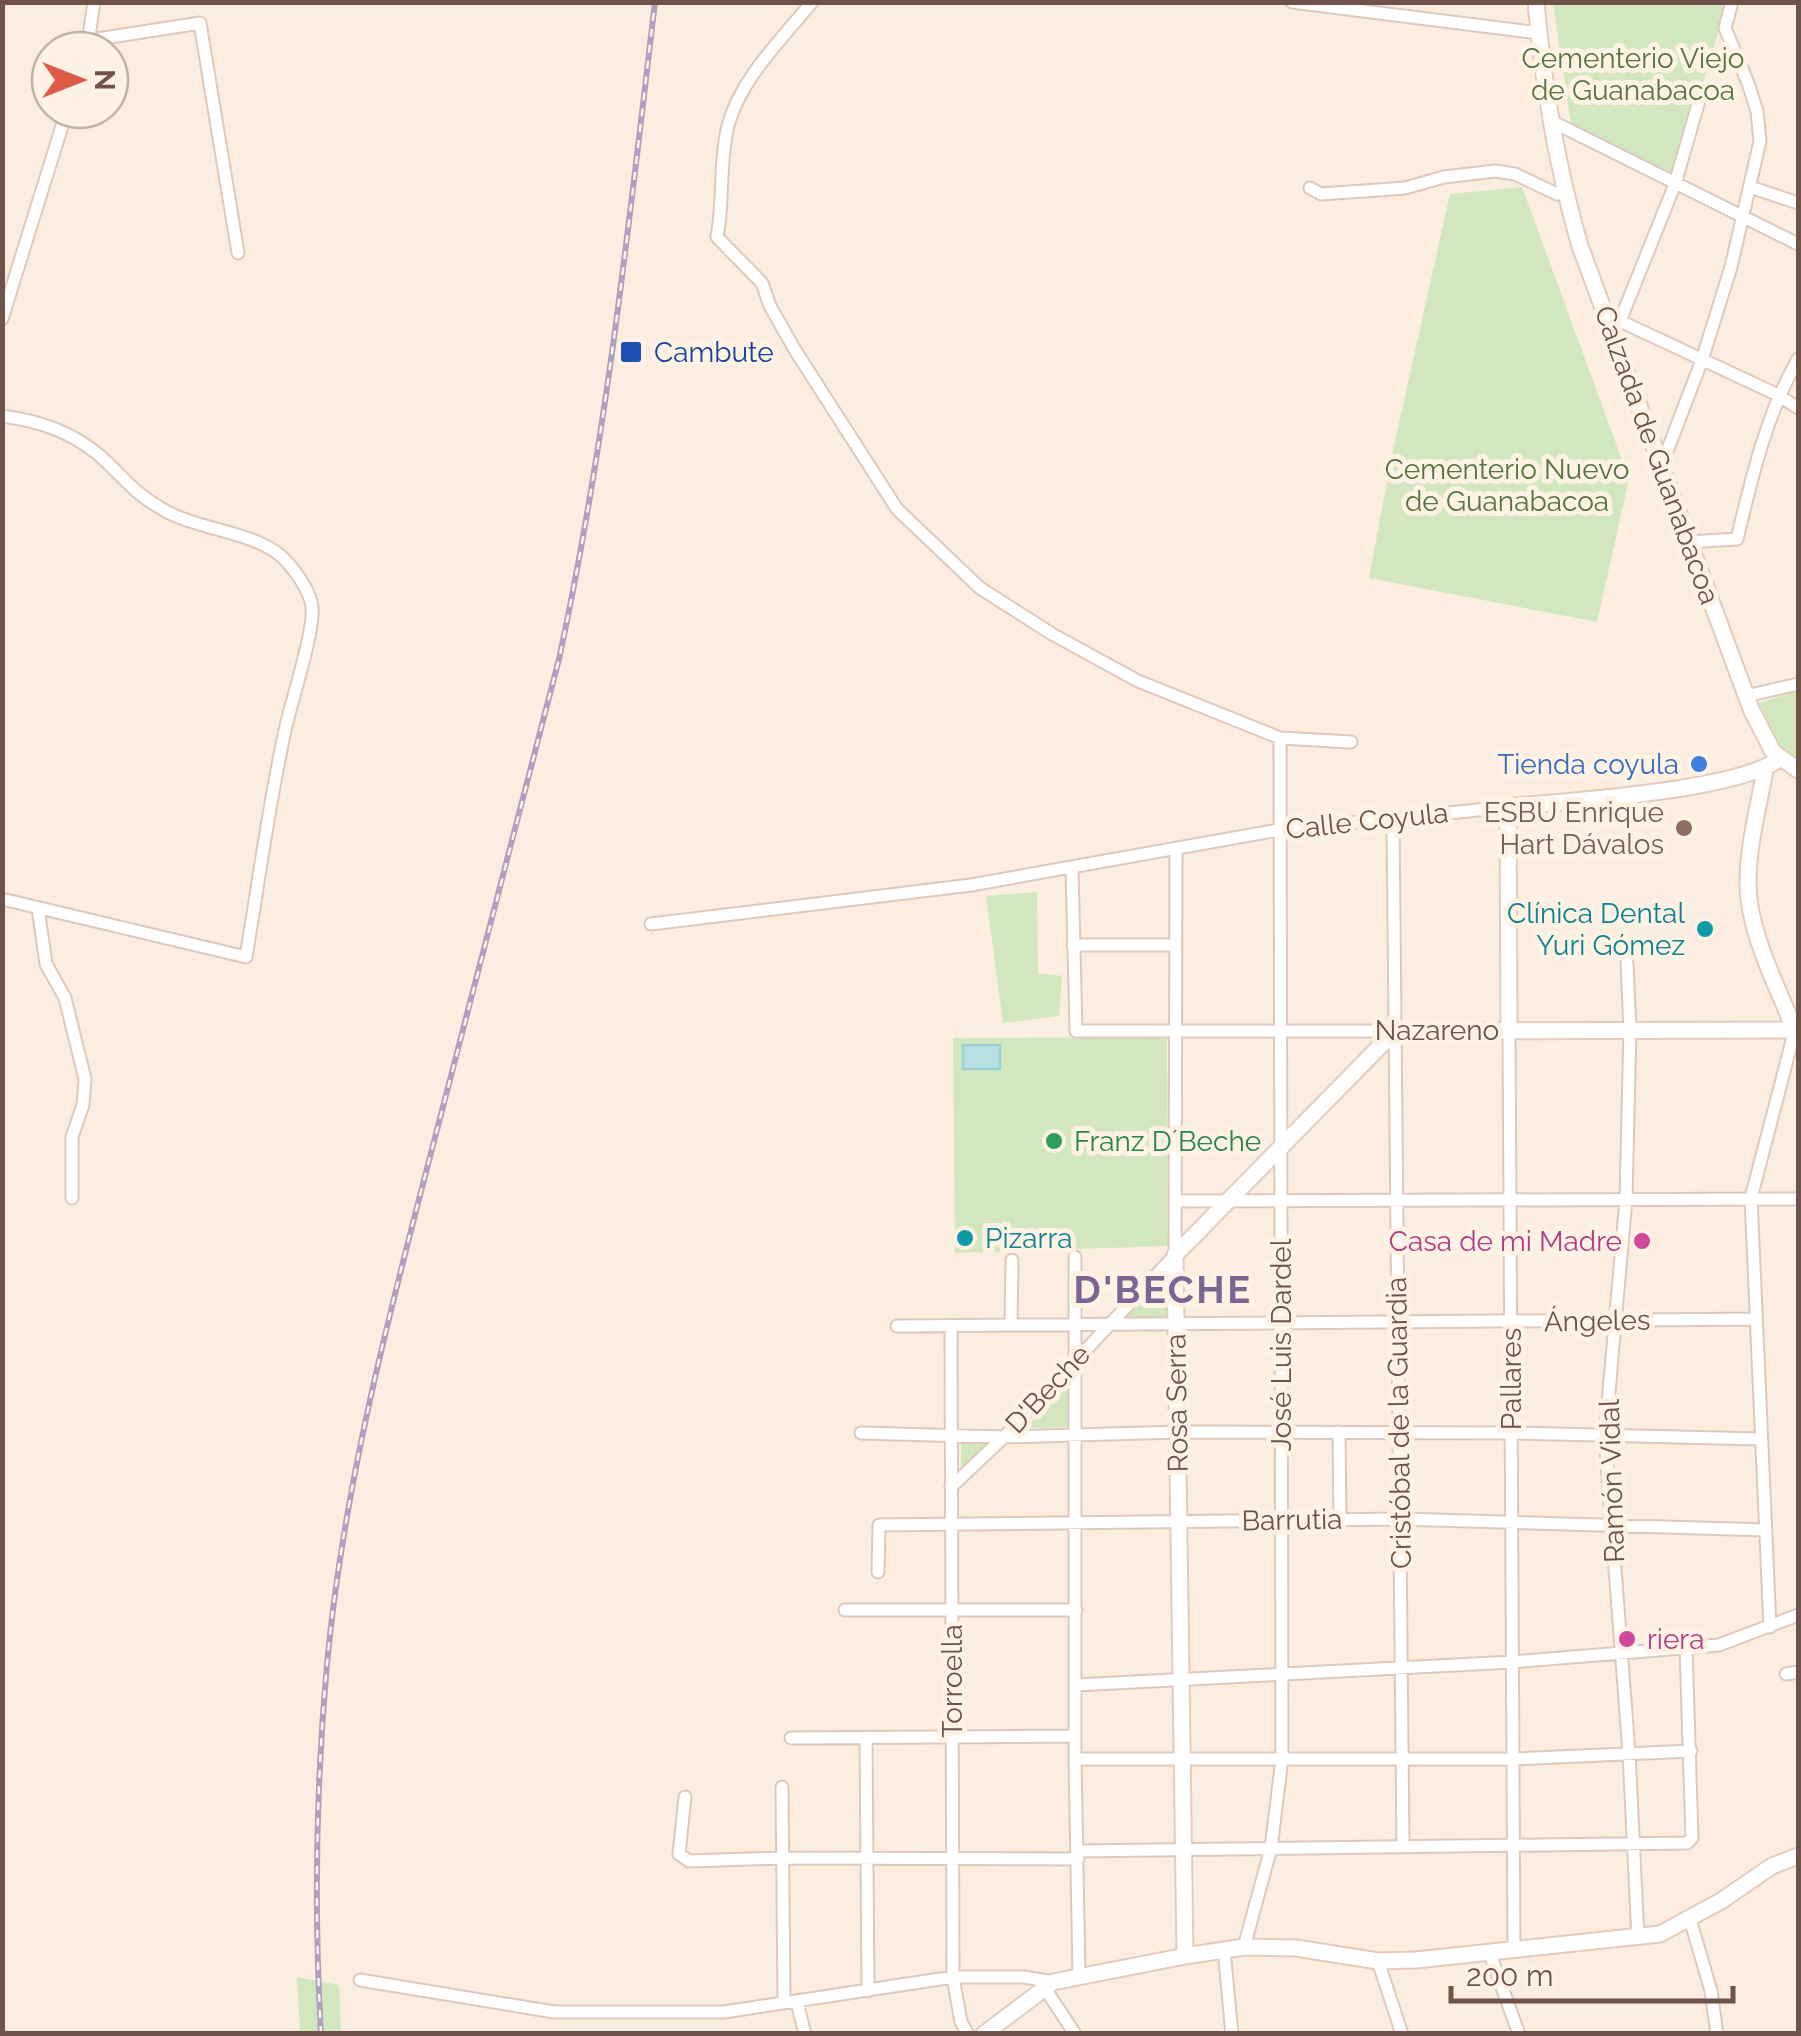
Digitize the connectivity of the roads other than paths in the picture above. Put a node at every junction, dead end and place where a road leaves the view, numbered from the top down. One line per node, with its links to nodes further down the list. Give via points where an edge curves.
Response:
1 (94, 2): 6 (street)
2 (812, 2): 31 (street, via 737,102 727,128 717,237 762,282 795,350 897,509 944,556 980,588 1121,672)
3 (1292, 2): 7 (street)
4 (1536, 2): 7 (street, Calzada de Guanabacoa)
5 (1732, 2): 13 (street, via 1725,28 1757,110 1760,141)
6 (91, 30)
7 (1538, 33): 10 (street, Calzada de Guanabacoa)
8 (130, 37): 19 (street, via 200,23)
9 (1700, 102): 12 (street)
10 (1551, 120): 12 (street); 15 (street, Calzada de Guanabacoa)
11 (61, 130): 20 (street)
12 (1675, 184): 17 (street); 21 (street)
13 (1750, 187): 16 (street); 17 (street)
14 (1310, 188): 15 (street, via 1321,194 1405,188 1495,170)
15 (1564, 193): 21 (street, Calzada de Guanabacoa)
16 (1798, 203)
17 (1743, 218): 18 (street); 23 (street)
18 (1798, 244)
19 (238, 254)
20 (2, 319)
21 (1615, 324): 23 (street); 27 (street, Calzada de Guanabacoa)
22 (1798, 359): 24 (street)
23 (1702, 360): 24 (street); 27 (street)
24 (1778, 395): 25 (street); 28 (street, via 1737,540)
25 (1798, 408)
26 (2, 416): 42 (street, via 39,421 73,437 133,492 166,512 256,541 302,582 312,608 246,957)
27 (1661, 468): 28 (street, Calzada de Guanabacoa)
28 (1689, 542): 30 (street, Calzada de Guanabacoa)
29 (1798, 684): 30 (street)
30 (1746, 696): 33 (street, Calzada de Guanabacoa)
31 (1280, 738): 32 (street); 38 (street, José Luis Dardel)
32 (1350, 742)
33 (1779, 758): 34 (street, Calle Coyula); 35 (street, Calzada de Guanabacoa)
34 (1765, 770): 36 (street, Calle Coyula); 47 (street, via 1748,896 1755,933)
35 (1798, 770)
36 (1508, 807): 37 (street, Calle Coyula); 50 (street, Pallares)
37 (1393, 819): 38 (street, Calle Coyula); 52 (street, Cristóbal de la Guardia)
38 (1278, 830): 39 (street, Calle Coyula); 49 (street, José Luis Dardel)
39 (1176, 850): 40 (street, Calle Coyula); 45 (street, Rosa Serra)
40 (1072, 869): 43 (street, Calle Coyula); 44 (street)
41 (2, 899): 42 (street)
42 (38, 908): 54 (street, via 46,964 65,998 85,1078 72,1137)
43 (651, 924)
44 (1073, 945): 45 (street); 51 (street, Nazareno, via 1076,1031)
45 (1176, 945): 51 (street, Rosa Serra)
46 (1627, 963): 48 (street, Ramón Vidal)
47 (1797, 1026): 48 (street, Nazareno); 55 (street)
48 (1630, 1029): 50 (street, Nazareno); 56 (street, Ramón Vidal)
49 (1280, 1030): 51 (street, Nazareno); 52 (street, Nazareno); 53 (street, José Luis Dardel)
50 (1509, 1030): 52 (street, Nazareno); 62 (street, Pallares)
51 (1176, 1031): 58 (street, Rosa Serra)
52 (1395, 1031): 53 (street, D'Beche); 61 (street, Cristóbal de la Guardia)
53 (1280, 1147): 59 (street, D'Beche); 60 (street, José Luis Dardel)
54 (72, 1198)
55 (1751, 1198): 56 (street); 57 (street); 66 (street)
56 (1626, 1199): 62 (street); 67 (street, Ramón Vidal)
57 (1798, 1199)
58 (1176, 1200): 59 (street); 63 (street, Rosa Serra)
59 (1229, 1200): 60 (street); 63 (street, D'Beche)
60 (1280, 1200): 61 (street); 71 (street, José Luis Dardel)
61 (1396, 1200): 62 (street); 68 (street, Cristóbal de la Guardia)
62 (1510, 1201): 69 (street, Pallares)
63 (1176, 1255): 70 (street, D'Beche); 74 (street, Rosa Serra)
64 (1075, 1258): 73 (street)
65 (1012, 1260): 72 (street)
66 (1756, 1320): 67 (street, Ángeles); 88 (street)
67 (1615, 1321): 69 (street, Ángeles); 87 (street, Ramón Vidal)
68 (1398, 1322): 69 (street, Ángeles); 71 (street, Ángeles); 81 (street, Cristóbal de la Guardia)
69 (1510, 1322): 82 (street, Pallares)
70 (1110, 1323): 73 (street, Ángeles); 74 (street, Ángeles); 77 (street, D'Beche)
71 (1282, 1323): 74 (street, Ángeles); 83 (street, José Luis Dardel)
72 (1011, 1324): 73 (street, Ángeles); 76 (street, Ángeles)
73 (1076, 1324): 77 (street)
74 (1176, 1324): 78 (street, Rosa Serra)
75 (897, 1326): 76 (street, Ángeles)
76 (951, 1326): 84 (street, Torroella)
77 (1076, 1361): 85 (street); 86 (street, D'Beche)
78 (1178, 1432): 83 (street); 85 (street); 93 (street, Rosa Serra)
79 (1339, 1432): 81 (street); 83 (street); 91 (street)
80 (862, 1433): 84 (street)
81 (1399, 1433): 82 (street); 90 (street, Cristóbal de la Guardia)
82 (1511, 1433): 87 (street); 92 (street, Pallares)
83 (1281, 1434): 94 (street, José Luis Dardel)
84 (951, 1435): 86 (street); 89 (street, Torroella)
85 (1076, 1435): 86 (street); 95 (street)
86 (1004, 1436): 89 (street, D'Beche)
87 (1605, 1437): 88 (street); 97 (street, Ramón Vidal)
88 (1761, 1439): 98 (street)
89 (950, 1487): 96 (street, Torroella)
90 (1400, 1518): 91 (street, Barrutia); 92 (street, Barrutia); 108 (street, Cristóbal de la Guardia)
91 (1340, 1520): 94 (street, Barrutia)
92 (1511, 1520): 97 (street, Barrutia); 107 (street, Pallares)
93 (1179, 1521): 94 (street, Barrutia); 95 (street, Barrutia); 110 (street, Rosa Serra)
94 (1282, 1521): 109 (street, José Luis Dardel)
95 (1076, 1522): 96 (street, Barrutia); 102 (street)
96 (950, 1524): 99 (street, Barrutia, via 878,1525); 101 (street, Torroella)
97 (1610, 1525): 98 (street, Barrutia); 106 (street, Ramón Vidal)
98 (1766, 1530): 104 (street)
99 (878, 1572)
100 (845, 1610): 101 (street)
101 (952, 1610): 102 (street); 115 (street, Torroella)
102 (1076, 1610): 111 (street)
103 (1798, 1615): 104 (street)
104 (1770, 1626): 105 (street, via 1719,1645)
105 (1686, 1647): 106 (street); 116 (street)
106 (1622, 1652): 107 (street); 117 (street, Ramón Vidal)
107 (1512, 1662): 108 (street); 121 (street, Pallares)
108 (1402, 1666): 109 (street); 118 (street, Cristóbal de la Guardia)
109 (1281, 1673): 110 (street); 120 (street, José Luis Dardel)
110 (1181, 1678): 111 (street); 122 (street, Rosa Serra)
111 (1076, 1685): 112 (street)
112 (1076, 1736): 115 (street); 119 (street)
113 (791, 1738): 114 (street)
114 (866, 1738): 115 (street); 133 (street)
115 (952, 1739): 134 (street, Torroella)
116 (1692, 1751): 117 (street); 125 (street, via 1690,1842)
117 (1629, 1753): 121 (street); 125 (street, Ramón Vidal)
118 (1402, 1758): 120 (street); 121 (street); 127 (street, Cristóbal de la Guardia)
119 (1076, 1759): 122 (street); 130 (street)
120 (1282, 1759): 122 (street); 128 (street, José Luis Dardel)
121 (1512, 1759): 126 (street, Pallares)
122 (1182, 1760): 129 (street, Rosa Serra)
123 (782, 1787): 132 (street)
124 (686, 1797): 132 (street, via 679,1854 689,1860)
125 (1634, 1845): 126 (street); 136 (street, Ramón Vidal)
126 (1513, 1846): 127 (street); 139 (street, Pallares)
127 (1403, 1847): 128 (street)
128 (1271, 1848): 129 (street); 137 (street, José Luis Dardel)
129 (1183, 1849): 130 (street); 141 (street, Rosa Serra)
130 (1078, 1855): 134 (street); 143 (street)
131 (1798, 1856): 135 (street)
132 (783, 1858): 133 (street); 148 (street)
133 (868, 1858): 134 (street); 147 (street)
134 (952, 1858): 144 (street, Torroella)
135 (1690, 1918): 136 (street); 156 (street)
136 (1638, 1938): 139 (street)
137 (1244, 1948): 138 (street); 142 (street, via 1296,1948)
138 (1224, 1950): 141 (street); 153 (street)
139 (1514, 1951): 140 (street)
140 (1490, 1954): 142 (street); 155 (street)
141 (1185, 1956): 143 (street)
142 (1378, 1961): 154 (street)
143 (1079, 1976): 146 (street)
144 (953, 1977): 146 (street); 147 (street); 150 (street, Torroella)
145 (360, 1980): 148 (street, via 554,2012 724,2012)
146 (1049, 1984): 151 (street); 152 (street)
147 (868, 1991): 148 (street)
148 (791, 2002): 149 (street)
149 (805, 2034)
150 (968, 2034)
151 (984, 2034)
152 (1075, 2034)
153 (1232, 2034)
154 (1402, 2034)
155 (1519, 2034)
156 (1717, 2034)

